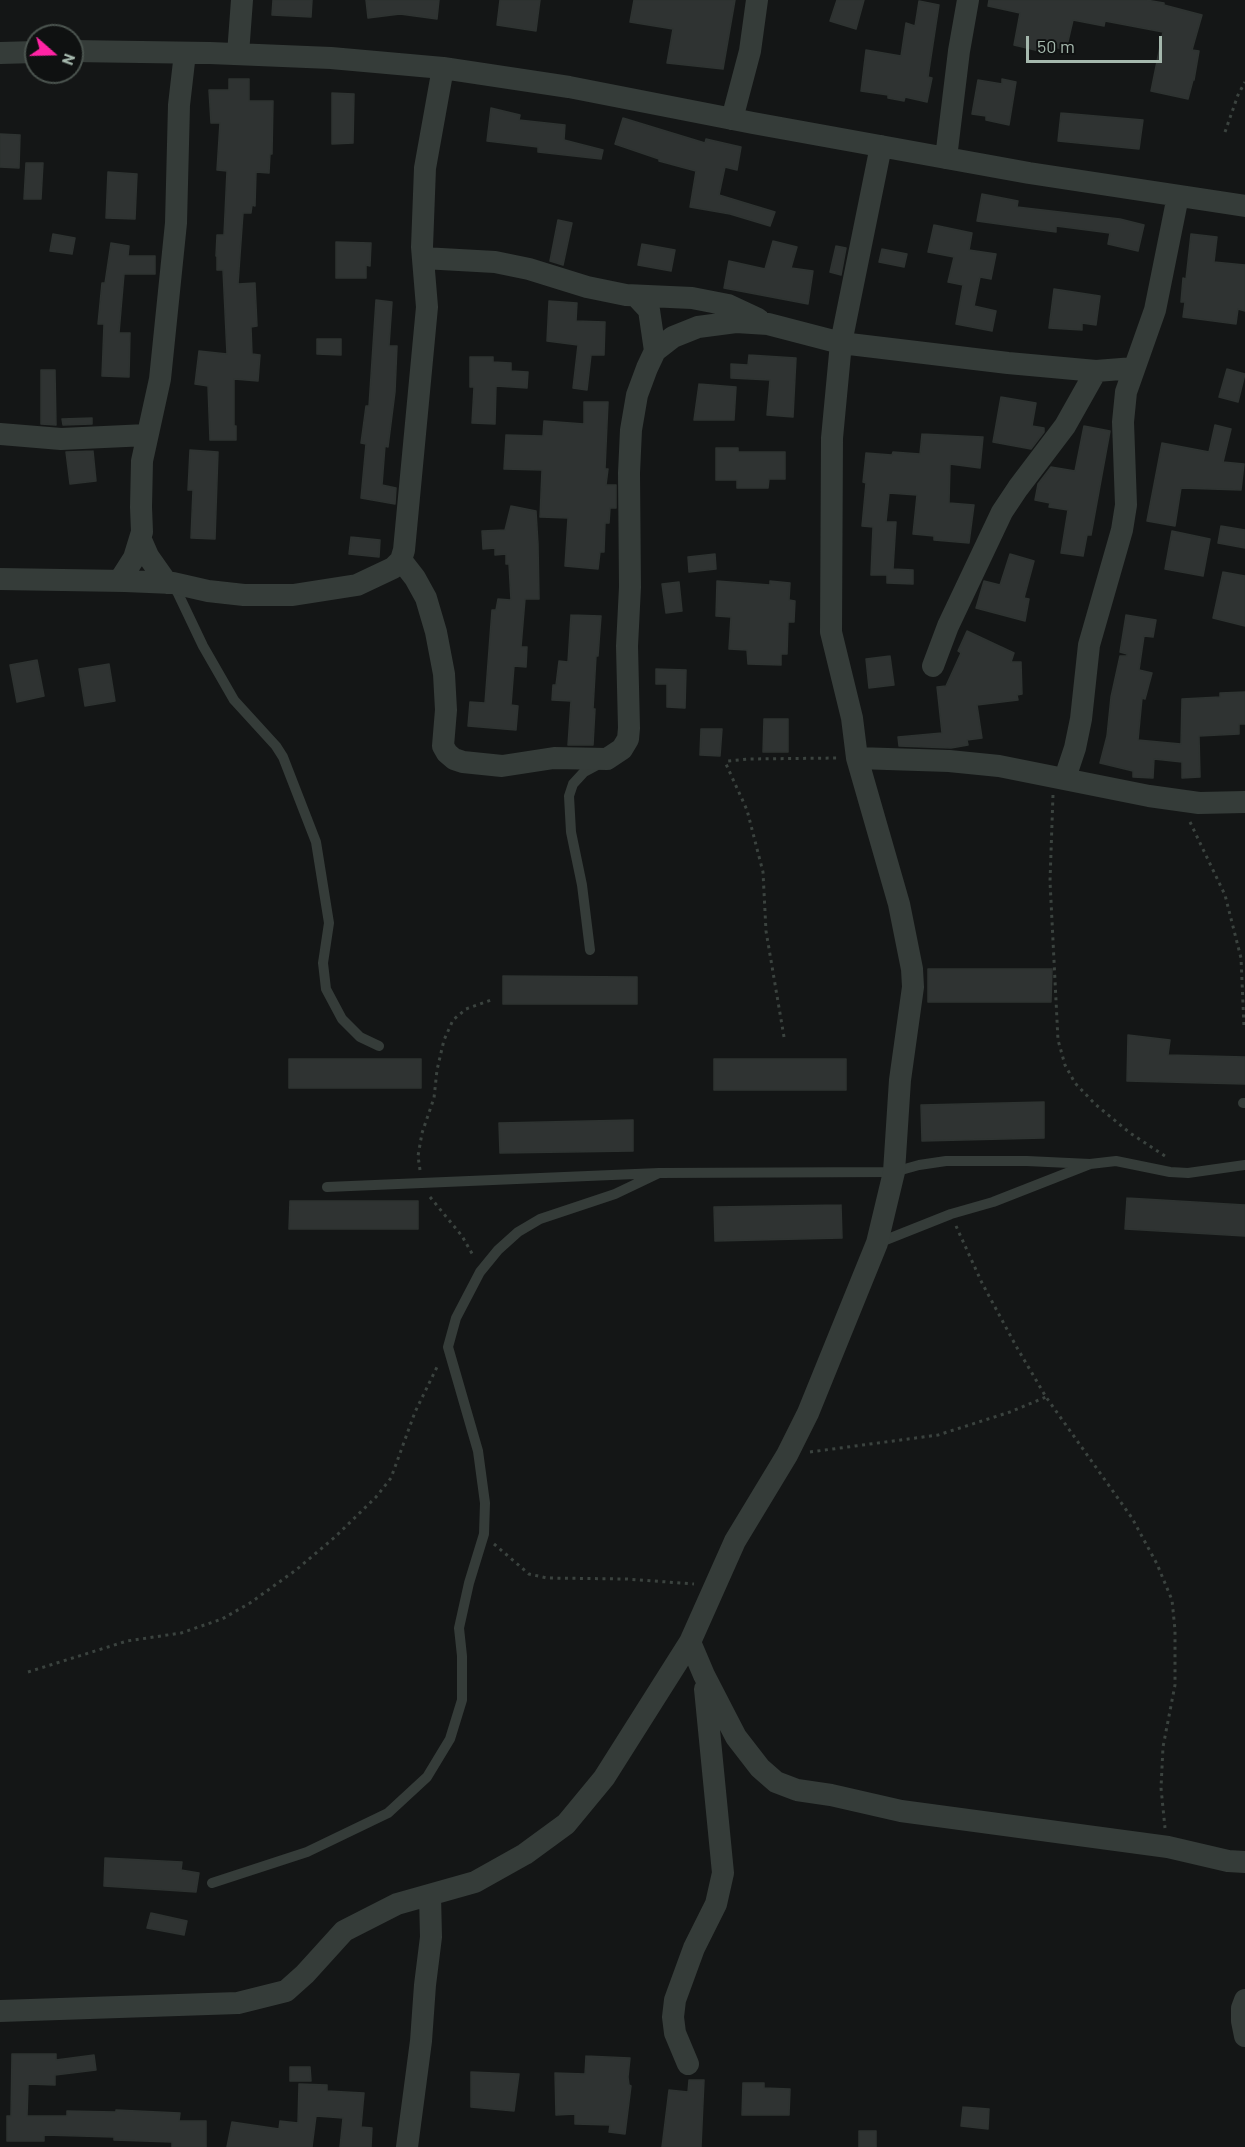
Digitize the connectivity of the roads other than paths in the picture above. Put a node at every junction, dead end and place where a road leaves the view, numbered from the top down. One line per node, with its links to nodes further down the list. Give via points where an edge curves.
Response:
1 (242, 0): 8 (street)
2 (757, 0): 10 (street, via 750,51)
3 (968, 0): 12 (street)
4 (84, 51): 6 (street)
5 (24, 52): 7 (street)
6 (185, 52): 8 (street); 23 (street, via 179,105 176,223 157,399)
7 (0, 53)
8 (238, 54): 9 (street)
9 (443, 68): 10 (street); 15 (street, via 425,168)
10 (732, 118): 11 (street)
11 (881, 146): 12 (street); 18 (street)
12 (946, 158): 13 (street)
13 (1178, 196): 14 (street); 20 (street, via 1155,310)
14 (1245, 206)
15 (423, 258): 16 (street, via 529,268 587,287); 25 (street, via 427,307)
16 (636, 296): 17 (street, via 692,298 728,305); 19 (street, via 649,310)
17 (768, 324): 18 (street); 19 (street, via 736,322 698,327 673,337)
18 (841, 343): 21 (street); 30 (street, via 832,438 831,632 848,698)
19 (655, 351): 31 (street, via 637,395 631,430 628,739 622,749)
20 (1134, 368): 21 (street); 32 (street, via 1126,392 1123,422 1126,505 1122,530 1089,645 1075,748)
21 (1096, 371): 29 (street, via 1065,426 1002,512)
22 (0, 434): 23 (street, via 61,439)
23 (147, 435): 24 (street, via 142,461)
24 (141, 540): 27 (street); 28 (street, via 148,556)
25 (401, 560): 28 (street, via 393,568 357,585 293,595 243,595); 31 (street, via 426,598 436,632 444,674 443,746 447,753 463,762 502,766 554,758)
26 (0, 579): 27 (street)
27 (120, 580): 28 (street)
28 (170, 583): 35 (lane, via 234,700 283,758 316,842 329,923 323,963 326,989 342,1019 360,1037)
29 (933, 666)
30 (857, 758): 32 (street, via 949,761); 38 (street, via 899,904 912,969)
31 (607, 759): 34 (lane, via 584,772 568,796)
32 (1059, 777): 33 (street, via 1198,803)
33 (1245, 802)
34 (590, 950)
35 (379, 1046)
36 (1090, 1164): 37 (lane, via 1116,1161 1188,1173); 38 (lane, via 946,1161); 41 (lane)
37 (1245, 1165)
38 (894, 1172): 39 (lane); 41 (street)
39 (659, 1173): 40 (lane); 45 (lane, via 518,1232 480,1272 456,1318 448,1347 478,1451 485,1503 484,1534 459,1628 462,1700 450,1739 428,1777 388,1813 307,1852)
40 (327, 1187)
41 (878, 1244): 42 (street, via 808,1413 735,1541)
42 (690, 1642): 43 (street); 46 (street, via 604,1778 566,1824 525,1854 475,1882)
43 (704, 1676): 44 (street, via 736,1737 760,1768 776,1782 797,1790 901,1811 1168,1847); 50 (street, via 723,1873 716,1904 675,2000 675,2033)
44 (1240, 1865)
45 (212, 1883)
46 (430, 1895): 48 (street, via 397,1904 345,1931 286,1991 261,1998 238,2003); 51 (street, via 431,1936)
47 (1245, 2000): 49 (street)
48 (0, 2011)
49 (1245, 2036)
50 (688, 2064)
51 (407, 2147)

